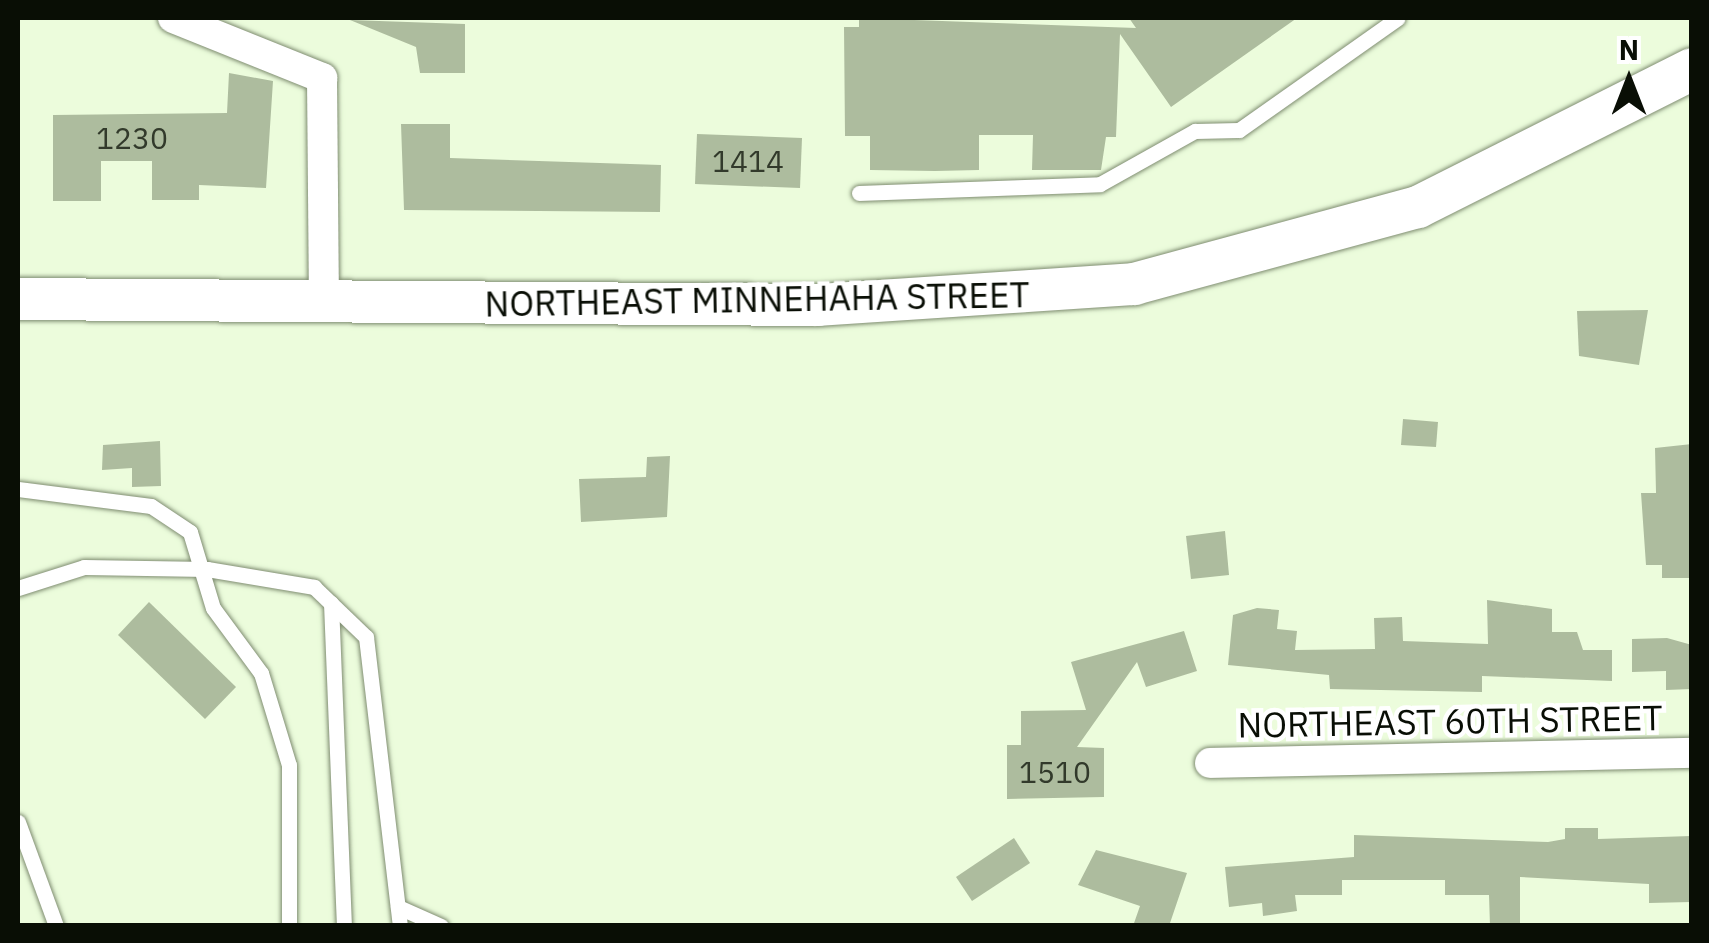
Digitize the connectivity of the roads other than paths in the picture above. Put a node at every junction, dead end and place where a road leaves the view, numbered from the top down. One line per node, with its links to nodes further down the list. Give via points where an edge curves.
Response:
1 (172, 18): 7 (street, via 322,78)
2 (1398, 18): 3 (lane)
3 (1378, 24): 5 (lane, via 1239,130 1195,132 1100,184)
4 (1692, 69): 7 (main road, NORTHEAST MINNEHAHA STREET, via 1418,207 1134,284 818,305)
5 (860, 193)
6 (18, 299): 7 (main road, NORTHEAST MINNEHAHA STREET)
7 (324, 304)
8 (18, 489): 9 (lane, via 151,506 190,532)
9 (207, 569): 10 (lane, via 84,567); 11 (lane, via 314,587); 17 (lane, via 213,608 262,674 289,765)
10 (18, 588)
11 (331, 604): 15 (lane, via 366,637); 18 (lane)
12 (1692, 754): 13 (street, NORTHEAST 60TH STREET)
13 (1210, 764)
14 (18, 822): 16 (lane)
15 (398, 906): 19 (lane); 20 (lane)
16 (56, 926)
17 (289, 926)
18 (344, 926)
19 (400, 926)
20 (440, 926)

